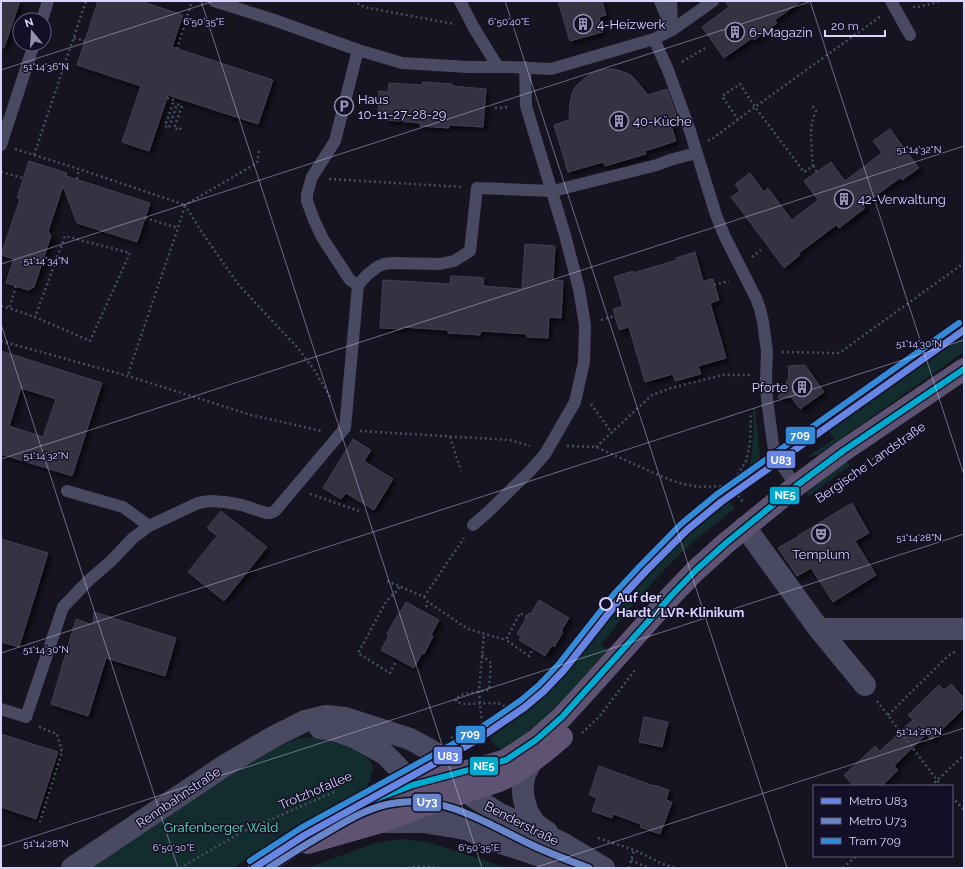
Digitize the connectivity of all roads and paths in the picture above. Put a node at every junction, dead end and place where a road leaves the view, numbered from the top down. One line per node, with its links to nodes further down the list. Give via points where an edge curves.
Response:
1 (48, 1): 12 (lane)
2 (86, 1): 16 (path)
3 (192, 1): 20 (path)
4 (214, 1): 21 (lane)
5 (353, 1): 13 (path, via 364,7)
6 (460, 1): 13 (lane)
7 (660, 1): 14 (lane)
8 (671, 1): 14 (lane)
9 (713, 1): 14 (lane)
10 (942, 1): 11 (path, via 918,7)
11 (893, 4): 15 (lane); 28 (path, via 887,11)
12 (45, 12)
13 (474, 28): 24 (lane)
14 (672, 30): 17 (lane)
15 (910, 35)
16 (74, 38): 18 (path); 35 (path)
17 (654, 39): 23 (lane, via 551,68); 25 (lane, Bergische Landstraße)
18 (85, 41)
19 (705, 48): 25 (path)
20 (177, 49)
21 (358, 50): 24 (lane, via 402,63); 40 (lane, via 335,141)
22 (31, 52): 31 (lane)
23 (525, 67): 24 (lane); 44 (lane, via 526,106)
24 (498, 68)
25 (668, 70): 33 (lane, Bergische Landstraße)
26 (167, 98): 30 (path, via 174,100 165,126 169,128 177,104 182,106 174,128 180,130)
27 (812, 105): 36 (path, via 816,111 813,118)
28 (755, 107): 29 (path); 29 (path, via 740,84 722,96); 36 (path, via 804,172)
29 (738, 120): 33 (path)
30 (181, 126)
31 (1, 145)
32 (14, 149): 35 (path)
33 (696, 150): 44 (lane, via 657,165); 55 (lane, Bergische Landstraße, via 716,215 760,309)
34 (259, 151): 45 (path, via 257,163)
35 (34, 155): 37 (path)
36 (813, 166): 39 (path)
37 (79, 169): 42 (path); 45 (path)
38 (1, 172): 41 (path)
39 (817, 172)
40 (312, 177): 43 (path); 49 (lane, via 307,202 314,220 323,239 350,280)
41 (23, 178)
42 (76, 179)
43 (477, 188): 44 (lane); 49 (lane, via 470,251 454,261 440,264 384,264 367,275)
44 (553, 191): 59 (lane, via 579,289 585,325 584,362)
45 (185, 205): 47 (path); 61 (path, via 238,284 314,368 334,403)
46 (145, 218): 47 (path)
47 (178, 228): 57 (path)
48 (964, 263): 55 (path, via 838,353)
49 (358, 285): 61 (lane)
50 (16, 286): 52 (path)
51 (1, 306): 52 (path)
52 (9, 308): 53 (path)
53 (35, 317): 53 (path, via 90,341 130,254 65,236)
54 (1, 341): 57 (path)
55 (767, 352): 70 (lane, Bergische Landstraße, via 767,399 773,444)
56 (964, 369): 70 (main road, Bergische Landstraße)
57 (128, 376): 61 (path, via 251,415)
58 (751, 381): 62 (path, via 751,375 723,375 652,395)
59 (578, 387): 62 (path); 64 (lane, via 575,402)
60 (752, 408): 69 (path, via 746,461)
61 (342, 431): 63 (path); 71 (lane)
62 (612, 433): 65 (path)
63 (450, 437): 67 (path, via 510,440 521,442); 68 (path)
64 (554, 438): 65 (path, via 568,446); 67 (lane)
65 (596, 447): 69 (path, via 679,483 699,487)
66 (885, 450): 73 (path, Bergische Landstraße)
67 (545, 454): 76 (lane)
68 (461, 471)
69 (731, 486): 74 (path)
70 (796, 486): 78 (main road, Bergische Landstraße)
71 (294, 488): 75 (path); 77 (lane, via 275,511 270,513 236,504 210,501 198,503)
72 (67, 491): 77 (lane, via 123,507)
73 (820, 497)
74 (712, 500)
75 (359, 512)
76 (473, 525): 81 (path)
77 (149, 526): 101 (lane, via 133,538 63,607)
78 (745, 527): 85 (street); 87 (main road, Bergische Landstraße, via 672,594)
79 (387, 581): 80 (path)
80 (400, 587): 81 (path); 93 (path, via 386,602 358,653 390,673)
81 (424, 597): 82 (path)
82 (428, 602): 83 (path); 88 (path, via 468,629)
83 (426, 607)
84 (527, 617): 90 (path, via 520,613)
85 (819, 629): 89 (street); 95 (street)
86 (587, 630): 98 (path, via 546,678)
87 (639, 633): 109 (main road, Bergische Landstraße, via 610,685 594,706 565,735); 114 (main road, Bergische Landstraße, via 562,717 536,740 506,760 490,765)
88 (484, 634): 90 (path); 92 (path)
89 (961, 638): 100 (path, via 948,656)
90 (506, 640): 91 (path, via 529,656)
91 (533, 649)
92 (482, 655): 96 (path); 96 (path, via 491,663 489,690)
93 (395, 663)
94 (637, 667): 105 (path, via 599,717)
95 (865, 685): 100 (path)
96 (479, 691): 97 (path); 97 (path, via 464,694 456,698 456,702)
97 (480, 704): 98 (path, via 496,703); 102 (path)
98 (507, 708): 102 (path)
99 (1, 709): 101 (lane)
100 (888, 715): 110 (path)
101 (26, 717): 119 (path, via 29,724 57,734 62,752)
102 (482, 724): 103 (path)
103 (472, 729): 106 (path); 107 (path)
104 (287, 731): 111 (street, Rennbahnstraße, via 310,727 334,730 356,738 385,754); 114 (street, Rennbahnstraße, via 305,721 326,716 345,718 410,739 440,756); 126 (street, Rennbahnstraße, via 224,766)
105 (582, 733)
106 (448, 740)
107 (481, 748)
108 (964, 755): 110 (path)
109 (531, 762): 114 (main road, Bergische Landstraße, via 499,781); 122 (street, via 525,773 523,787 526,808 535,823)
110 (937, 780): 112 (path); 113 (path)
111 (413, 785): 114 (main road); 117 (street, Rennbahnstraße); 123 (main road, via 352,808)
112 (932, 785)
113 (941, 785)
114 (459, 787): 117 (main road, Bergische Landstraße); 121 (street, via 454,803); 122 (street, Benderstraße, via 498,813)
115 (340, 790): 127 (path, Trotzhofallee, via 242,832)
116 (953, 798): 118 (path)
117 (432, 803): 120 (main road, Bergische Landstraße); 121 (street, Benderstraße)
118 (964, 810)
119 (40, 822)
120 (380, 822): 121 (street, Benderstraße, via 423,822); 123 (main road, Bergische Landstraße)
121 (466, 829): 131 (street, Benderstraße, via 556,861)
122 (562, 843): 132 (street, Benderstraße)
123 (288, 849): 128 (main road)
124 (855, 857): 136 (path)
125 (631, 860): 133 (path); 134 (path); 135 (path, via 634,850)
126 (72, 868)
127 (180, 868)
128 (259, 868)
129 (408, 868): 130 (path)
130 (443, 868)
131 (587, 868)
132 (604, 868)
133 (629, 868)
134 (648, 868)
135 (676, 868)
136 (843, 868)

